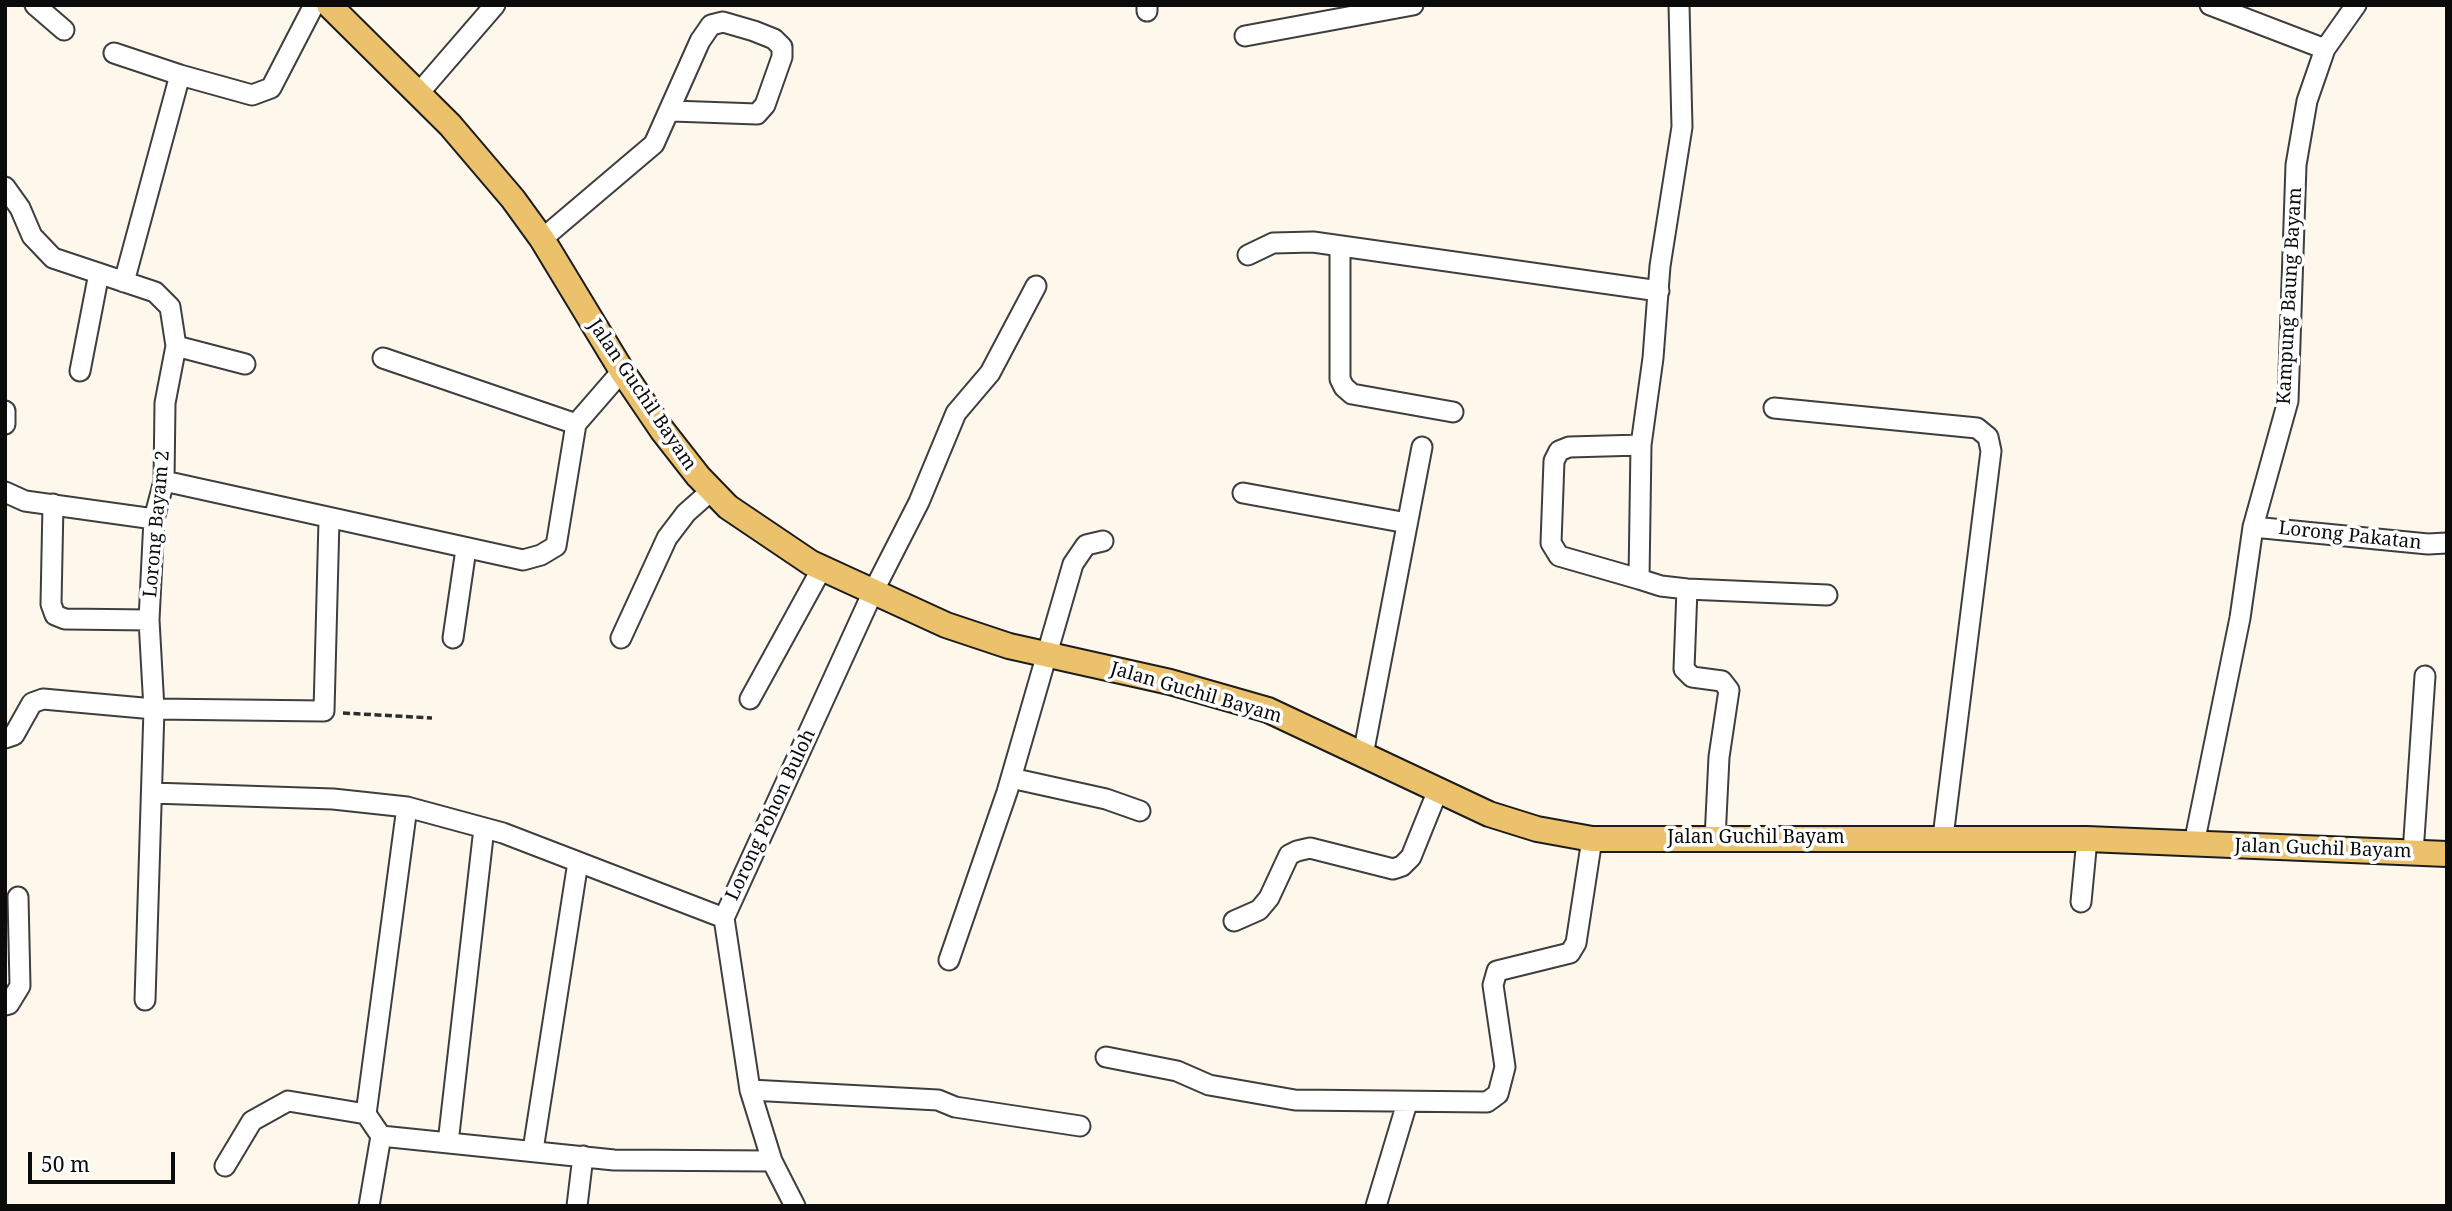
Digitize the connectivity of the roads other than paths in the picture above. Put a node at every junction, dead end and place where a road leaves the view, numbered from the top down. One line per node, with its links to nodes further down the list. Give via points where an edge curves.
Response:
1 (35, 5): 9 (street)
2 (314, 5): 13 (street, via 271,88 252,95)
3 (329, 5): 14 (main road, Jalan Guchil Bayam)
4 (495, 5): 14 (street)
5 (1413, 5): 10 (street)
6 (1679, 5): 23 (street, via 1682,127)
7 (2210, 5): 11 (street)
8 (2356, 5): 11 (street, Kampung Baung Bayam)
9 (64, 30)
10 (1245, 36)
11 (2325, 49): 44 (street, Kampung Baung Bayam, via 2307,100 2296,165 2288,401)
12 (114, 53): 13 (street)
13 (180, 75): 21 (street)
14 (418, 94): 17 (main road, Jalan Guchil Bayam, via 513,199)
15 (672, 111): 15 (street, via 711,25 723,22 754,31 782,47 765,105 757,114); 17 (street, via 654,144)
16 (5, 187): 20 (street, Lorong Bayam 2, via 32,236 53,258)
17 (542, 240): 28 (main road, Jalan Guchil Bayam)
18 (1340, 248): 19 (street, via 1313,242 1273,243); 23 (street); 31 (street, via 1340,379 1344,387 1352,394)
19 (1248, 255)
20 (99, 273): 21 (street, Lorong Bayam 2); 27 (street)
21 (124, 282): 24 (street, Lorong Bayam 2, via 155,292 170,307)
22 (1035, 286): 51 (street, Lorong Pohon Buloh, via 990,373 956,413 919,502)
23 (1659, 291): 34 (street)
24 (176, 346): 26 (street); 36 (street, Lorong Bayam 2, via 165,403)
25 (383, 358): 33 (street)
26 (245, 364)
27 (80, 371)
28 (622, 371): 33 (street); 37 (main road, Jalan Guchil Bayam)
29 (1774, 408): 68 (street, via 1977,428 1988,437 1991,451)
30 (5, 411): 32 (street)
31 (1453, 412)
32 (5, 424)
33 (576, 424): 47 (street, via 556,546 523,560)
34 (1641, 445): 49 (street); 49 (street, via 1559,451 1554,460 1551,543 1559,556)
35 (1422, 447): 43 (street)
36 (164, 481): 41 (street, Lorong Bayam 2); 42 (street)
37 (712, 491): 48 (main road, Jalan Guchil Bayam, via 767,536); 55 (street, via 686,513 667,538)
38 (5, 492): 40 (street, via 25,501)
39 (1243, 493): 43 (street)
40 (53, 504): 41 (street); 53 (street, via 51,604 55,615)
41 (154, 519): 53 (street, Lorong Bayam 2)
42 (330, 520): 47 (street); 59 (street, via 324,712)
43 (1407, 523): 61 (street)
44 (2253, 527): 46 (street, Lorong Pakatan); 72 (street, Kampung Baung Bayam, via 2240,618)
45 (1102, 541): 56 (street, via 1086,545 1073,564)
46 (2447, 543)
47 (466, 549): 54 (street)
48 (822, 568): 51 (main road, Jalan Guchil Bayam); 58 (street)
49 (1639, 579): 50 (street)
50 (1687, 589): 52 (street); 70 (street, via 1685,669 1692,677 1722,681 1730,690 1719,757)
51 (872, 594): 56 (main road, Jalan Guchil Bayam, via 946,625); 78 (street, Lorong Pohon Buloh)
52 (1827, 595)
53 (149, 620): 59 (street, Lorong Bayam 2)
54 (453, 638)
55 (621, 638)
56 (1045, 654): 61 (main road, Jalan Guchil Bayam, via 1268,710); 62 (street)
57 (2426, 676): 73 (street)
58 (750, 699)
59 (154, 709): 60 (street, via 38,700 14,735); 64 (street, Lorong Bayam 2)
60 (5, 738)
61 (1363, 755): 63 (main road, Jalan Guchil Bayam)
62 (1011, 778): 66 (street); 80 (street)
63 (1438, 790): 69 (main road, Jalan Guchil Bayam, via 1536,829); 79 (street, via 1411,857 1402,866 1393,869 1310,848 1297,851 1289,855 1269,898 1258,910)
64 (152, 793): 65 (street, via 333,799); 81 (street, Lorong Bayam 2)
65 (407, 807): 67 (street); 86 (street)
66 (1140, 811)
67 (484, 828): 75 (street); 89 (street)
68 (1944, 836): 70 (main road, Jalan Guchil Bayam); 71 (main road, Jalan Guchil Bayam)
69 (1592, 839): 70 (main road, Jalan Guchil Bayam); 85 (street, via 1576,943 1570,953 1497,971 1493,985 1505,1068 1498,1094 1487,1102)
70 (1715, 839)
71 (2087, 839): 72 (main road, Jalan Guchil Bayam); 77 (street)
72 (2194, 844): 73 (main road, Jalan Guchil Bayam)
73 (2413, 853): 74 (main road, Jalan Guchil Bayam)
74 (2447, 854)
75 (578, 862): 78 (street); 90 (street)
76 (18, 897): 82 (street, via 20,986)
77 (2081, 901)
78 (724, 918): 84 (street, Lorong Pohon Buloh)
79 (1234, 921)
80 (949, 960)
81 (145, 1000)
82 (5, 1005)
83 (1106, 1057): 85 (street, via 1177,1071 1209,1085 1295,1100)
84 (750, 1090): 87 (street, via 939,1100 955,1107); 92 (street, Lorong Pohon Buloh)
85 (1407, 1103): 97 (street)
86 (366, 1114): 88 (street); 93 (street, via 288,1101 252,1121)
87 (1080, 1126)
88 (381, 1136): 89 (street); 94 (street)
89 (448, 1143): 90 (street)
90 (533, 1150): 91 (street)
91 (583, 1156): 92 (street); 95 (street)
92 (772, 1161): 96 (street, Lorong Pohon Buloh)
93 (225, 1166)
94 (369, 1206)
95 (578, 1206)
96 (794, 1206)
97 (1376, 1206)

